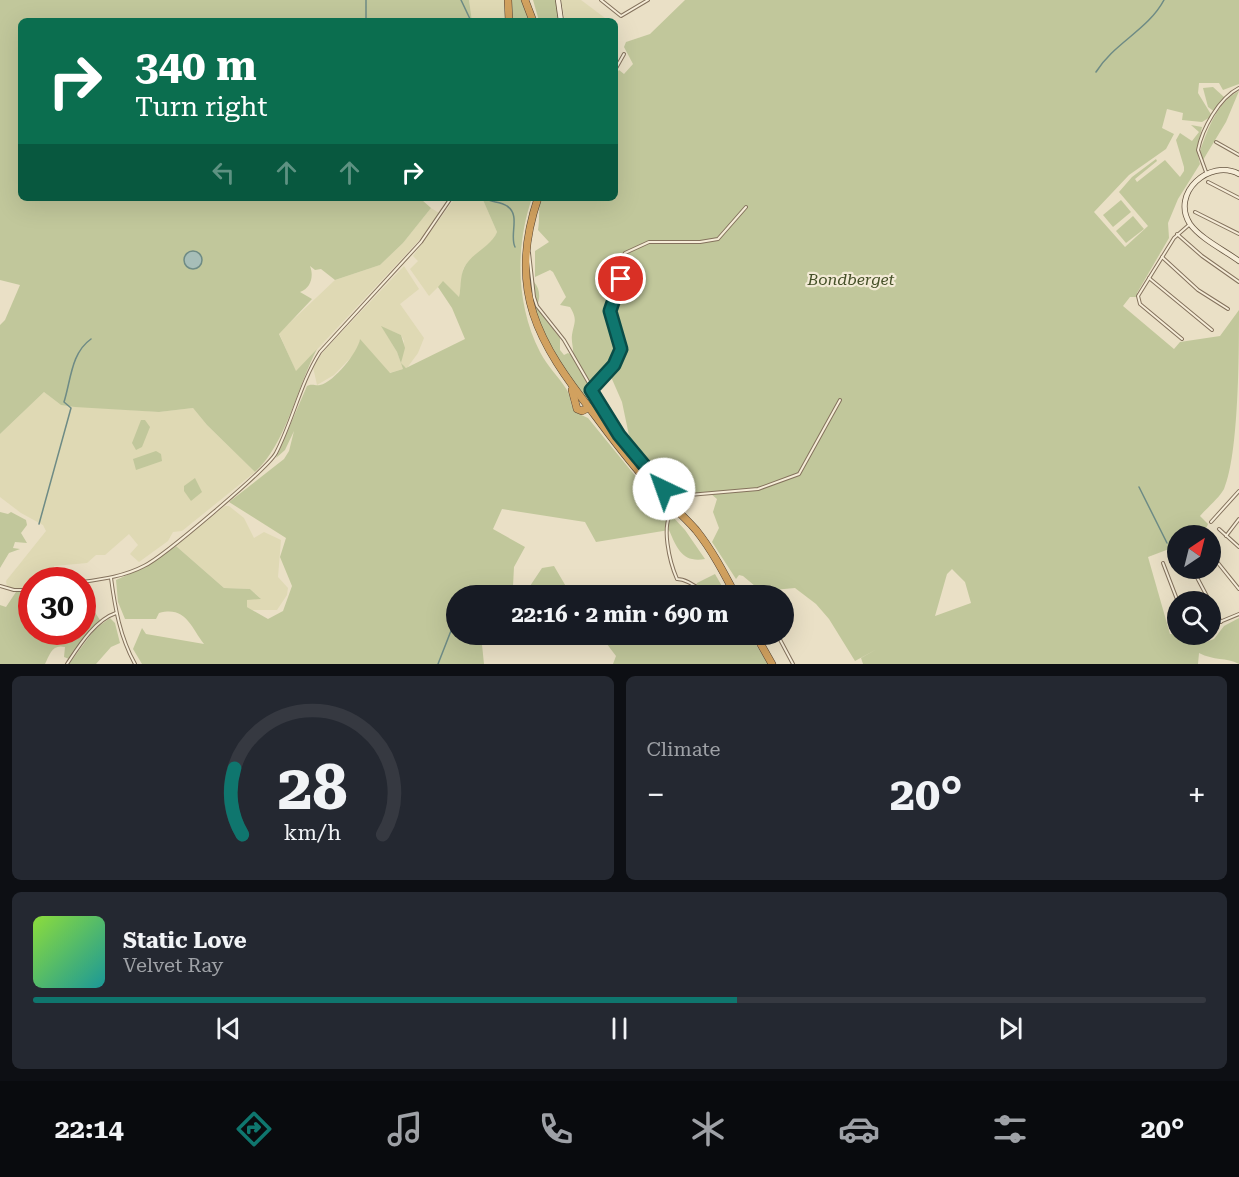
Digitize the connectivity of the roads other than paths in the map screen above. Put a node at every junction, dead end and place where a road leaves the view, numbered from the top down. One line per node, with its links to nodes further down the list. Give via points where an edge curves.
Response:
1 (508, 0): 6 (highway)
2 (558, 0): 8 (street)
3 (601, 0): 4 (street, via 621,16)
4 (648, 0)
5 (528, 1): 7 (highway)
6 (509, 18)
7 (534, 18)
8 (561, 18)
9 (624, 54): 10 (street)
10 (618, 65)
11 (1239, 88): 14 (street, via 1226,97 1205,128 1198,150)
12 (1216, 142): 13 (street)
13 (1239, 155)
14 (1206, 172): 15 (street, via 1222,168); 25 (street, via 1187,196 1185,207)
15 (1239, 174)
16 (1208, 182): 17 (street)
17 (1226, 191): 18 (street); 19 (street)
18 (1221, 194)
19 (1239, 198)
20 (449, 201): 51 (street, via 421,242 320,352 307,374 275,455 246,484 146,566)
21 (536, 201): 28 (highway)
22 (536, 201): 39 (highway, via 524,251 526,300 541,344 572,390 577,409)
23 (746, 207): 36 (street, via 718,239 649,242 625,253 610,311 621,349 614,365)
24 (1196, 212): 27 (street)
25 (1190, 223): 26 (street); 30 (street)
26 (1177, 234): 29 (street); 32 (street)
27 (1239, 234)
28 (526, 253): 36 (street, via 530,254 535,302 564,340); 39 (highway, via 528,291 537,329 556,366)
29 (1162, 257): 31 (street); 33 (street, via 1198,290)
30 (1239, 261)
31 (1149, 278): 34 (street); 35 (street, via 1138,301)
32 (1239, 282)
33 (1228, 309)
34 (1212, 330)
35 (1182, 339)
36 (591, 390): 38 (street)
37 (840, 400): 38 (street, via 799,474 758,489 689,495 662,487 619,435)
38 (598, 401): 39 (street)
39 (587, 408): 43 (highway, via 641,478); 54 (highway, via 639,472 696,531)
40 (1239, 491): 41 (street)
41 (1234, 498): 42 (street); 45 (street)
42 (1239, 502)
43 (673, 511): 53 (street, via 668,519 668,549 677,579); 55 (highway, via 699,540)
44 (1239, 519): 47 (street)
45 (1211, 522)
46 (1221, 531): 47 (street)
47 (1226, 536): 48 (street)
48 (1239, 547)
49 (1163, 563): 59 (street)
50 (1221, 567): 57 (street)
51 (111, 578): 52 (street); 60 (street)
52 (96, 580)
53 (692, 585)
54 (729, 585)
55 (729, 585)
56 (0, 586): 58 (street)
57 (1239, 589)
58 (18, 590)
59 (1174, 591)
60 (116, 613): 65 (street, via 95,627); 66 (street)
61 (1239, 614): 62 (street)
62 (1221, 622)
63 (763, 645): 67 (highway)
64 (783, 645): 68 (street)
65 (67, 664)
66 (135, 664)
67 (773, 664)
68 (794, 664)

